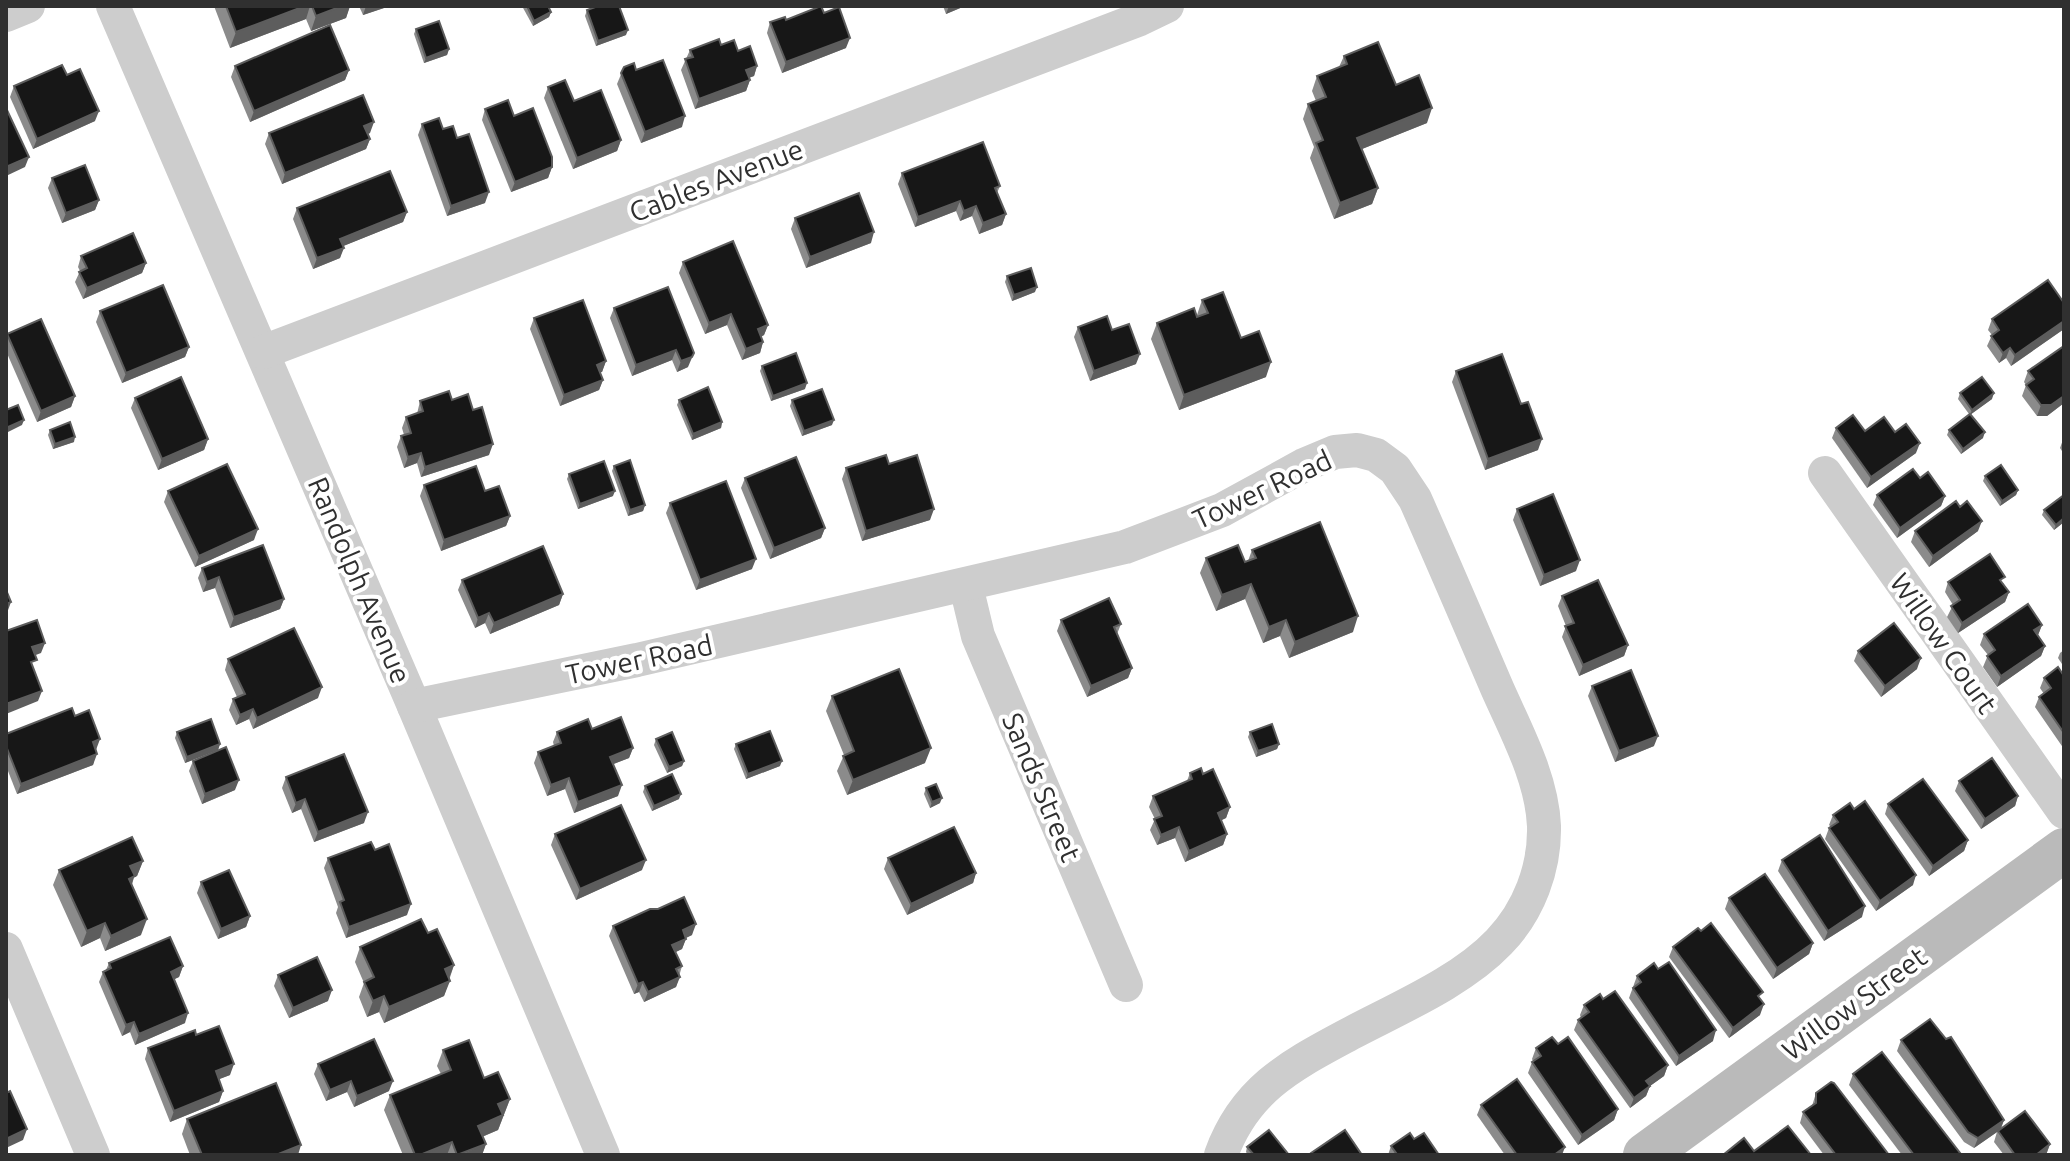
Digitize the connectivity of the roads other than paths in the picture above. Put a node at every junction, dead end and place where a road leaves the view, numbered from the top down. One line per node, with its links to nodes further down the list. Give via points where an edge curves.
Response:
1 (28, 6): 4 (street)
2 (113, 6): 5 (street, Randolph Avenue)
3 (1167, 6): 5 (street, Cables Avenue)
4 (6, 15)
5 (263, 352): 8 (street, Randolph Avenue)
6 (1825, 473): 9 (street, Willow Court)
7 (966, 586): 8 (street, Tower Road); 12 (street, Sands Street, via 978,636); 15 (street, Tower Road, via 1154,537 1347,450 1370,452 1395,469 1415,499 1537,785 1544,844 1533,889 1511,928 1469,966 1275,1078 1244,1109)
8 (414, 706): 14 (street, Randolph Avenue)
9 (2064, 812)
10 (2064, 850): 16 (street, Willow Street)
11 (6, 949): 13 (street)
12 (1126, 985)
13 (93, 1155)
14 (603, 1155)
15 (1221, 1155)
16 (1645, 1155)

